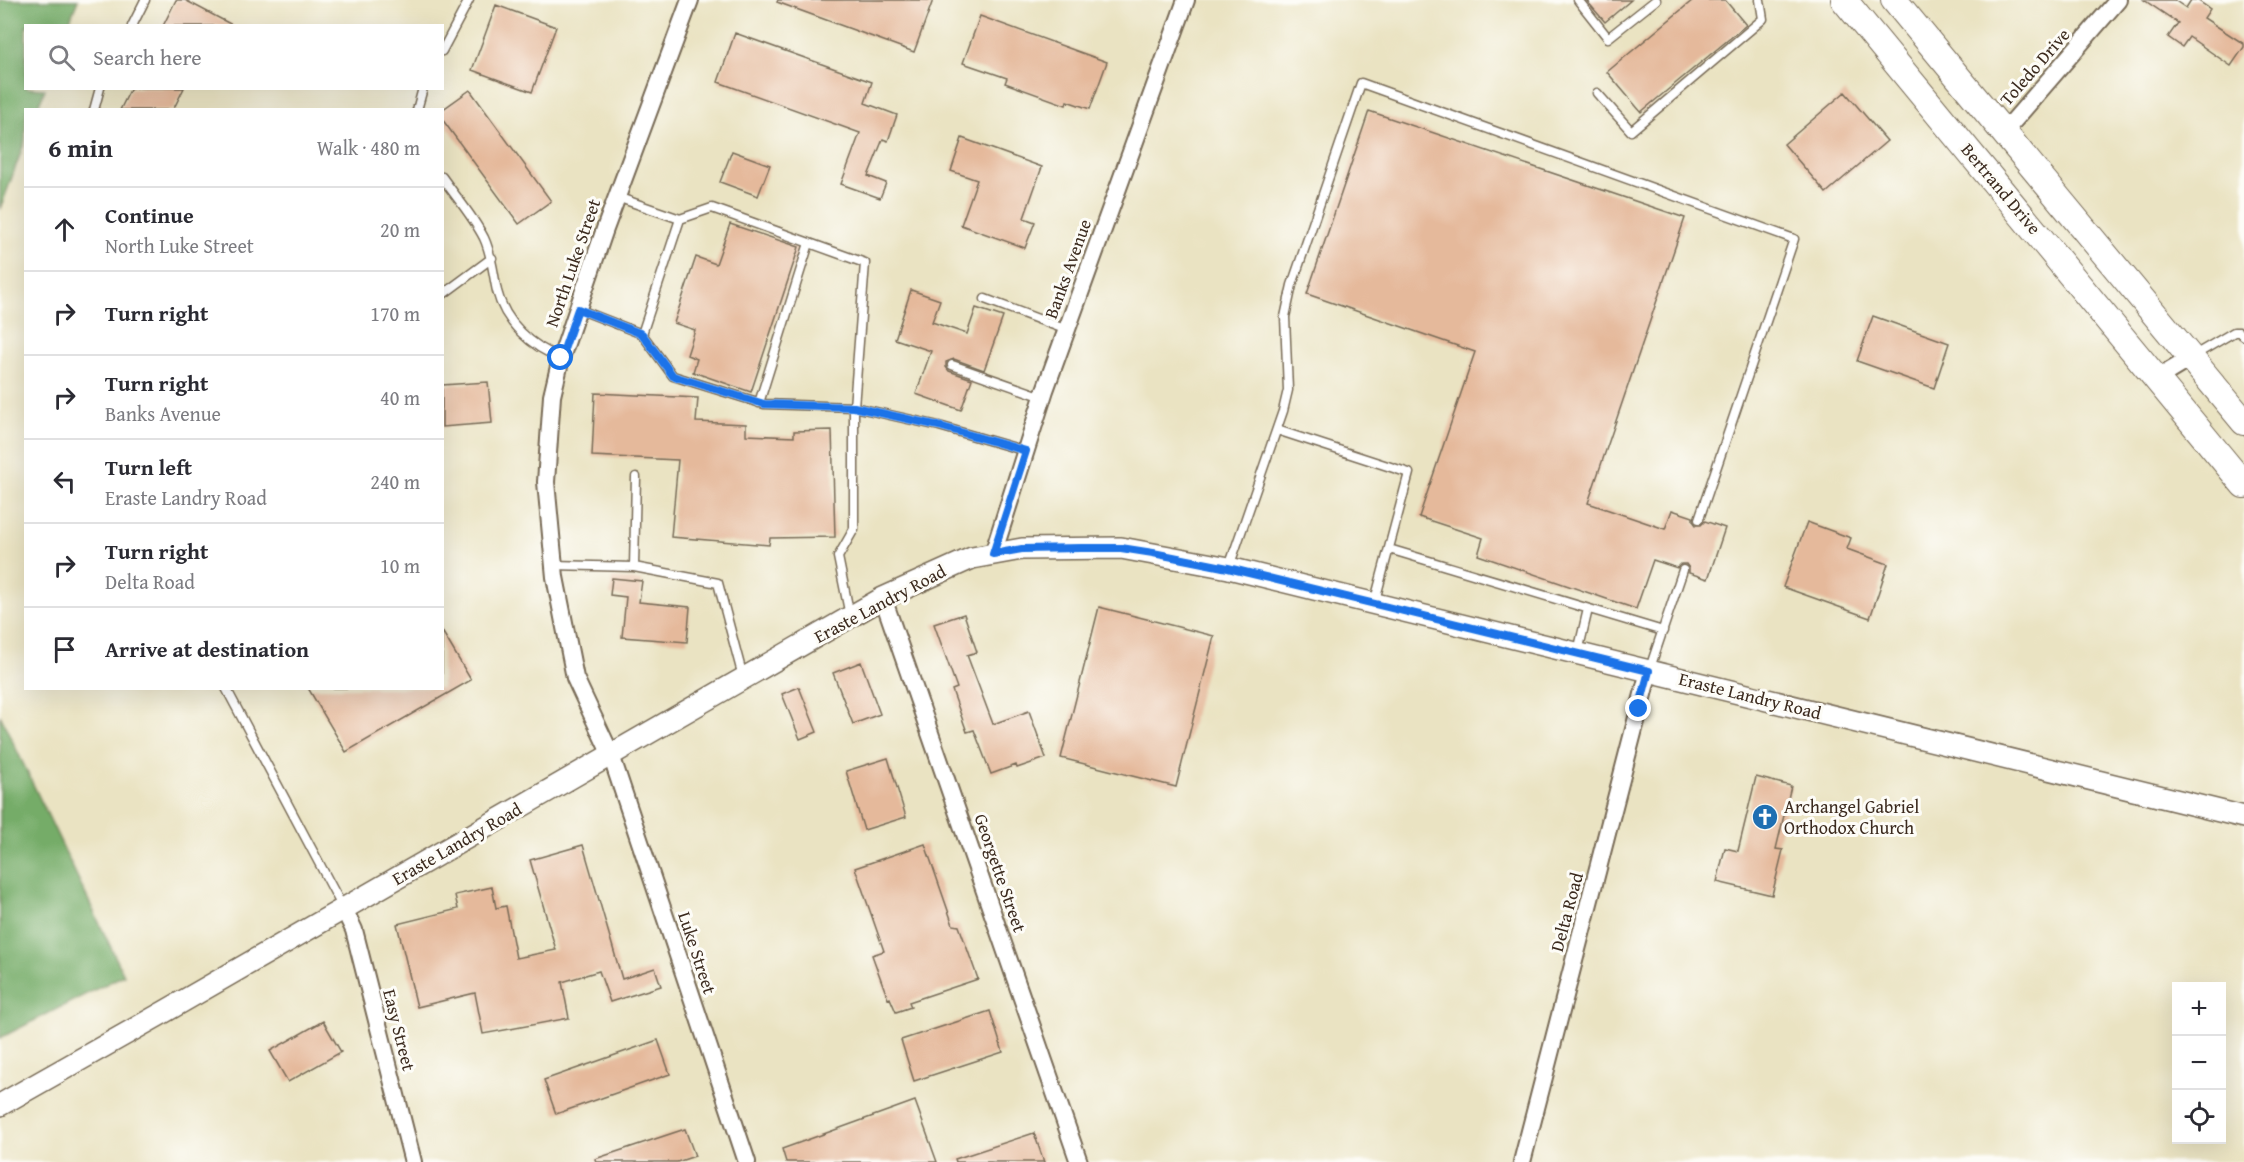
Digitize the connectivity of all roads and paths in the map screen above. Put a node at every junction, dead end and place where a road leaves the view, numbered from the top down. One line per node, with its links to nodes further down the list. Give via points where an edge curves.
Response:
1 (145, 0): 11 (lane)
2 (469, 0): 12 (lane)
3 (690, 0): 20 (street, North Luke Street)
4 (1578, 0): 5 (lane, via 1608,38)
5 (1656, 0)
6 (1760, 0): 15 (lane, via 1763,19 1631,131)
7 (1844, 0): 33 (main road, Bertrand Drive)
8 (1894, 0): 18 (main road)
9 (2118, 0): 18 (street, Toledo Drive)
10 (1181, 1): 27 (street, Banks Avenue)
11 (133, 24)
12 (444, 47)
13 (99, 90): 16 (lane)
14 (422, 90): 17 (lane)
15 (1597, 93)
16 (94, 108)
17 (418, 108)
18 (2004, 132): 31 (main road)
19 (444, 180): 23 (lane, via 480,232)
20 (617, 197): 21 (lane); 26 (street, North Luke Street)
21 (680, 219): 22 (lane, via 712,208); 28 (lane)
22 (809, 243): 35 (lane); 36 (lane, via 865,263)
23 (492, 258): 24 (lane); 30 (lane, via 497,292 510,319 530,341)
24 (444, 294)
25 (985, 299): 27 (lane)
26 (578, 309): 28 (lane); 30 (street, North Luke Street)
27 (1067, 330): 34 (street, Banks Avenue)
28 (642, 334): 35 (lane, via 673,376)
29 (2244, 336): 31 (lane, via 2234,332)
30 (561, 358): 45 (street, North Luke Street, via 552,396 546,482)
31 (2190, 358): 33 (street); 37 (main road)
32 (952, 365): 34 (lane)
33 (2158, 378): 41 (main road, Bertrand Drive)
34 (1043, 397): 39 (street, Banks Avenue)
35 (759, 402): 36 (lane)
36 (854, 407): 39 (lane); 52 (lane, via 854,529 838,556)
37 (2244, 422)
38 (1276, 430): 42 (lane, via 1288,390 1285,318 1292,285 1361,83 1794,239); 43 (lane, via 1409,473); 47 (lane)
39 (1026, 451): 44 (street, Banks Avenue)
40 (636, 477): 46 (lane)
41 (2244, 485)
42 (1699, 519)
43 (1389, 549): 50 (lane); 51 (lane)
44 (993, 554): 47 (street, Eraste Landry Road, via 1022,549 1121,548); 49 (street, Eraste Landry Road, via 953,565)
45 (553, 565): 46 (lane); 58 (street, North Luke Street, via 575,678)
46 (634, 567): 56 (lane, via 718,583)
47 (1228, 568): 50 (street, Eraste Landry Road)
48 (1683, 570): 53 (lane)
49 (883, 598): 52 (street, Eraste Landry Road); 64 (street, Georgette Street)
50 (1374, 604): 54 (street, Eraste Landry Road)
51 (1588, 609): 53 (lane); 54 (lane)
52 (850, 617): 56 (street, Eraste Landry Road)
53 (1663, 632): 55 (lane)
54 (1578, 654): 55 (street, Eraste Landry Road)
55 (1649, 671): 59 (street, Eraste Landry Road); 65 (street, Delta Road)
56 (744, 678): 58 (street, Eraste Landry Road)
57 (227, 690): 60 (lane)
58 (611, 755): 60 (street, Eraste Landry Road); 63 (street, Luke Street)
59 (2244, 817)
60 (344, 909): 61 (street, Eraste Landry Road); 62 (street, Easy Street, via 354,930)
61 (0, 1104)
62 (413, 1162)
63 (747, 1162)
64 (1079, 1162)
65 (1522, 1162)

